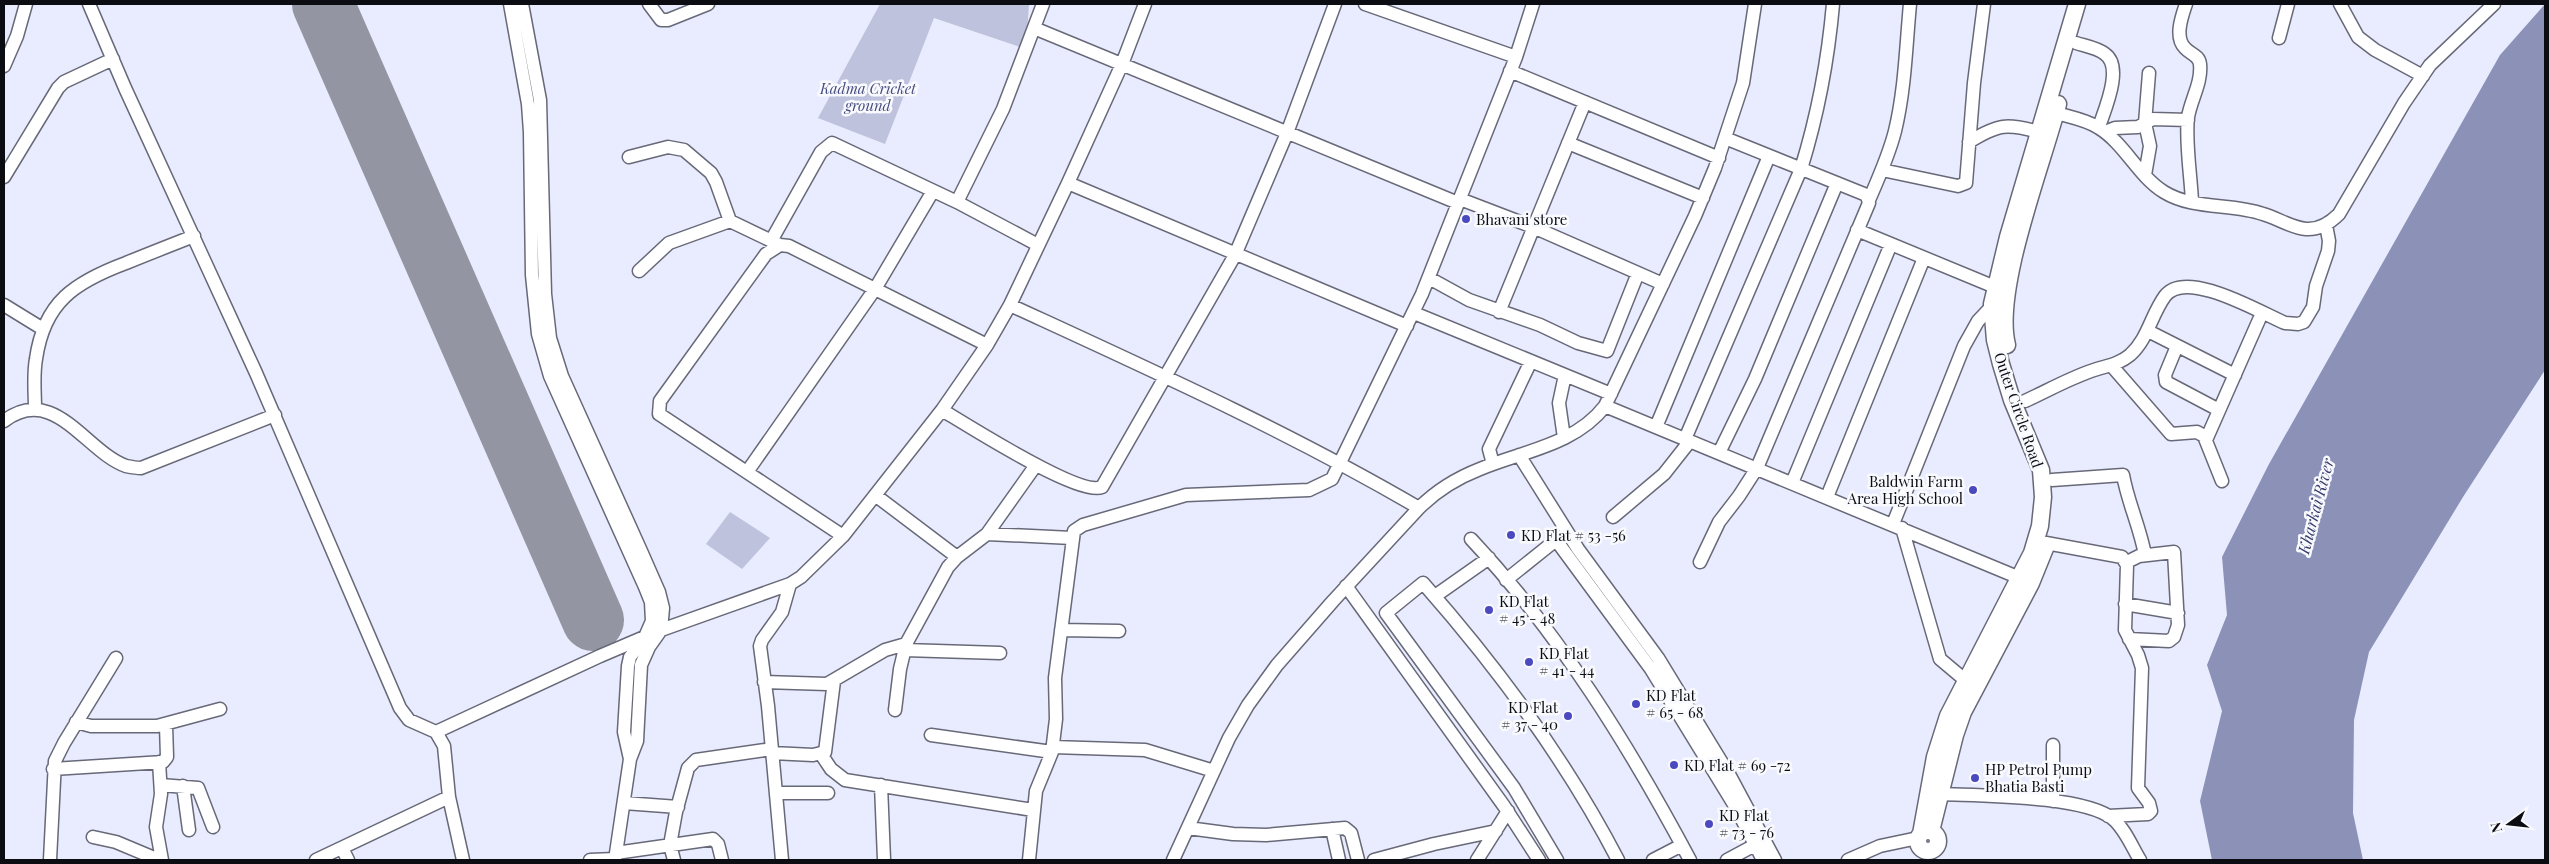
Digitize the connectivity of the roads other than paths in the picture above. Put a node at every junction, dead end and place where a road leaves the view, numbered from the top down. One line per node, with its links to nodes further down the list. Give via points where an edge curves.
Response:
1 (26, 4): 28 (street)
2 (89, 4): 26 (street)
3 (510, 4): 136 (street, via 528,104 532,275 538,334 550,376 651,602 652,621)
4 (522, 4): 133 (street, via 540,100 545,294 550,338 562,376 659,592 663,608)
5 (649, 4): 6 (street, via 661,20)
6 (708, 4)
7 (1044, 4): 22 (street)
8 (1145, 4): 27 (street)
9 (1335, 4): 38 (street)
10 (1365, 4): 25 (street)
11 (1533, 4): 25 (street)
12 (1755, 4): 39 (street, via 1743,83)
13 (1833, 4): 45 (street, via 1824,84)
14 (1910, 4): 46 (street, via 1902,91 1895,131)
15 (1984, 4): 40 (street)
16 (2077, 4): 37 (main road, Outer Circle Road)
17 (2088, 4): 24 (main road, Outer Circle Road)
18 (2186, 4): 34 (street, via 2180,39 2200,65)
19 (2288, 4): 23 (street)
20 (2340, 4): 31 (street, via 2358,37)
21 (2494, 4): 31 (street, via 2430,65)
22 (1034, 28): 27 (street); 55 (street, via 1003,109)
23 (2279, 38)
24 (2076, 44): 33 (main road, Outer Circle Road); 36 (street, via 2103,52 2110,62 2113,83)
25 (1516, 57): 29 (street)
26 (113, 59): 48 (street, via 64,82 58,88); 61 (street)
27 (1122, 64): 38 (street); 49 (street)
28 (4, 66)
29 (1510, 71): 32 (street); 54 (street)
30 (2149, 73): 35 (street)
31 (2423, 76): 58 (street, via 2340,214)
32 (1585, 102): 41 (street); 44 (street)
33 (2056, 113): 36 (street); 72 (main road, Outer Circle Road)
34 (2188, 120): 35 (street, via 2160,118); 56 (street)
35 (2145, 123): 36 (street, via 2131,128); 47 (street, via 2150,141)
36 (2102, 130): 47 (street)
37 (2039, 132): 40 (street, via 2014,125 1989,130); 72 (main road, Outer Circle Road)
38 (1287, 133): 54 (street); 65 (street)
39 (1725, 138): 42 (street); 44 (street)
40 (1969, 142): 46 (street, via 1967,178 1963,186)
41 (1568, 143): 52 (street); 59 (street)
42 (1769, 156): 45 (street); 97 (street)
43 (629, 157): 57 (street, via 668,147 684,150 711,173)
44 (1718, 158): 52 (street)
45 (1801, 169): 50 (street); 99 (street)
46 (1882, 170): 53 (street)
47 (2145, 175): 56 (street, via 2166,193)
48 (4, 177)
49 (1068, 183): 64 (street); 65 (street)
50 (1837, 184): 53 (street, via 1864,194); 101 (street, via 1755,379)
51 (933, 191): 55 (street); 62 (street, via 832,143 821,152); 71 (street)
52 (1703, 198): 70 (street)
53 (1869, 200): 60 (street)
54 (1459, 201): 59 (street); 69 (street)
55 (957, 202): 64 (street)
56 (2192, 202): 58 (street, via 2238,207 2305,229)
57 (730, 221): 62 (street); 67 (street, via 669,243)
58 (2326, 225): 78 (street, via 2328,251 2308,317 2304,322 2291,324)
59 (1534, 227): 68 (street); 76 (street)
60 (1857, 230): 63 (street); 106 (street)
61 (194, 236): 80 (street, via 93,276 75,287 53,309); 95 (street)
62 (776, 243): 71 (street, via 789,246); 107 (street, via 658,408 664,418)
63 (1891, 244): 66 (street); 110 (street)
64 (1038, 245): 75 (street)
65 (1235, 256): 79 (street); 88 (street)
66 (1924, 258): 72 (street); 112 (street)
67 (639, 271)
68 (1638, 273): 70 (street); 76 (street, via 1606,351)
69 (1429, 278): 76 (street); 77 (street)
70 (1662, 284): 89 (street)
71 (875, 290): 82 (street); 107 (street)
72 (2001, 292): 73 (main road, Outer Circle Road); 90 (main road, Outer Circle Road, via 2005,338)
73 (1992, 304): 115 (street, via 1964,346); 127 (main road, Outer Circle Road, via 1999,356 2012,400 2041,470 2044,497 2040,526)
74 (4, 305): 80 (street)
75 (1010, 305): 82 (street); 88 (street)
76 (1499, 312)
77 (1414, 313): 79 (street); 84 (street)
78 (2262, 313): 81 (street, via 2203,287 2182,287 2166,296); 87 (street)
79 (1408, 326): 103 (street)
80 (43, 329): 92 (street, via 35,361)
81 (2148, 331): 83 (street); 85 (street, via 2130,355)
82 (987, 345): 93 (street)
83 (2177, 346): 87 (street); 94 (street, via 2165,375 2166,382)
84 (1531, 361): 86 (street); 104 (street, via 1489,449)
85 (2111, 366): 90 (street, via 2092,370); 100 (street, via 2172,434 2197,432)
86 (1565, 375): 89 (street); 98 (street, via 1559,403)
87 (2235, 375): 94 (street)
88 (1167, 377): 103 (street); 105 (street, via 1102,487 1091,489)
89 (1611, 394): 91 (street)
90 (2025, 401): 108 (main road, Outer Circle Road, via 2045,450)
91 (1605, 406): 97 (street); 98 (street, via 1594,420)
92 (35, 409): 95 (street, via 46,411 79,430 116,460 141,468); 96 (street)
93 (942, 410): 105 (street); 111 (street)
94 (2219, 410): 100 (street)
95 (275, 415): 148 (street, via 400,708 409,720)
96 (4, 421)
97 (1656, 427): 99 (street)
98 (1564, 438): 102 (street)
99 (1688, 440): 101 (street); 114 (street, via 1664,474)
100 (2206, 440): 109 (street)
101 (1719, 453): 106 (street)
102 (1519, 455): 104 (street); 206 (street, via 1578,549 1658,658 1730,776)
103 (1341, 463): 113 (street); 118 (street, via 1332,478 1316,488 1186,495 1083,525)
104 (1493, 464): 113 (street, via 1434,493)
105 (1036, 465): 116 (street)
106 (1757, 468): 110 (street); 124 (street, via 1719,522)
107 (747, 472): 117 (street)
108 (2052, 480): 120 (main road, Outer Circle Road, via 2053,510); 121 (street, via 2122,476)
109 (2222, 481)
110 (1792, 483): 112 (street)
111 (876, 495): 117 (street); 122 (street)
112 (1827, 497): 115 (street)
113 (1419, 508): 129 (street)
114 (1613, 517)
115 (1898, 526): 127 (street); 141 (street, via 1940,658)
116 (987, 534): 118 (street); 122 (street)
117 (843, 536): 128 (street)
118 (1072, 538): 134 (street)
119 (1471, 539): 123 (street)
120 (2046, 543): 125 (street, via 2122,558); 127 (main road, Outer Circle Road)
121 (2145, 555): 125 (street, via 2132,557); 132 (street, via 2170,551 2174,554)
122 (957, 556): 138 (street)
123 (1488, 558): 126 (street); 130 (street)
124 (1700, 562)
125 (2127, 562): 131 (street)
126 (1506, 580): 178 (street, via 1568,658 1600,706); 179 (street, via 1556,540 1651,669 1735,806)
127 (2025, 580): 141 (main road, Outer Circle Road); 163 (main road, Outer Circle Road, via 1963,712)
128 (790, 584): 133 (street); 143 (street, via 782,612 760,646)
129 (1346, 586): 157 (street, via 1277,665 1248,705); 169 (street)
130 (1435, 596): 200 (street, via 1423,583 1386,613 1514,788); 201 (street, via 1565,766)
131 (2125, 604): 132 (street); 137 (street, via 2124,625)
132 (2178, 613): 137 (street, via 2178,625 2171,640)
133 (661, 630): 136 (street); 154 (street, via 641,665 637,741)
134 (1061, 630): 135 (street); 151 (street, via 1055,678)
135 (1119, 631)
136 (645, 637): 148 (street); 154 (street, via 634,649 628,666 624,732)
137 (2129, 639): 170 (street, via 2142,668 2138,788 2151,811 2148,814)
138 (905, 647): 139 (street); 142 (street, via 885,650); 145 (street)
139 (1000, 653)
140 (116, 658): 146 (street)
141 (1966, 680): 180 (main road, Outer Circle Road, via 1948,716 1935,757)
142 (834, 681): 143 (street, via 817,685); 153 (street, via 828,745)
143 (764, 682): 152 (street)
144 (220, 709): 147 (street)
145 (895, 710)
146 (76, 722): 147 (street, via 91,726); 156 (street)
147 (166, 725): 155 (street, via 167,756)
148 (436, 732): 164 (street, via 444,746)
149 (931, 735): 151 (street)
150 (2053, 745): 165 (street)
151 (1053, 750): 157 (street, via 1145,750); 168 (street, via 1036,791)
152 (772, 751): 153 (street); 162 (street); 167 (street, via 696,760 688,768)
153 (821, 754): 159 (street, via 831,769 845,780)
154 (630, 759): 166 (street)
155 (160, 762): 156 (street); 158 (street)
156 (53, 769): 183 (street)
157 (1214, 771): 172 (street)
158 (161, 785): 160 (street); 184 (street, via 156,827)
159 (881, 785): 168 (street); 192 (street)
160 (183, 786): 171 (street, via 200,790); 174 (street)
161 (828, 793): 162 (street)
162 (776, 794): 191 (street)
163 (1940, 794): 165 (street); 180 (main road, Outer Circle Road)
164 (449, 798): 181 (street); 187 (street)
165 (2053, 801): 170 (street)
166 (624, 803): 167 (street); 182 (street)
167 (678, 807): 177 (street)
168 (1033, 810): 193 (street)
169 (1508, 811): 175 (street); 199 (street)
170 (2108, 816): 208 (street, via 2120,825)
171 (213, 827)
172 (1188, 828): 173 (street, via 1266,835); 194 (street)
173 (1332, 829): 195 (street); 196 (street, via 1349,830)
174 (189, 830)
175 (1496, 831): 197 (street); 198 (street)
176 (94, 837): 184 (street)
177 (670, 845): 182 (street); 189 (street); 190 (street, via 713,839 718,844)
178 (1682, 845): 202 (street); 203 (street)
179 (1755, 846): 204 (street); 205 (street)
180 (1924, 846): 207 (street, via 1880,846)
181 (342, 848): 185 (street); 186 (street)
182 (615, 857): 188 (street)
183 (50, 860)
184 (161, 860)
185 (316, 860)
186 (348, 860)
187 (463, 860)
188 (590, 860)
189 (674, 860)
190 (722, 860)
191 (782, 860)
192 (884, 860)
193 (1029, 860)
194 (1173, 860)
195 (1339, 860)
196 (1358, 860)
197 (1374, 860)
198 (1477, 860)
199 (1539, 860)
200 (1558, 860)
201 (1618, 860)
202 (1653, 860)
203 (1690, 860)
204 (1727, 860)
205 (1763, 860)
206 (1775, 860)
207 (1848, 860)
208 (2140, 860)

